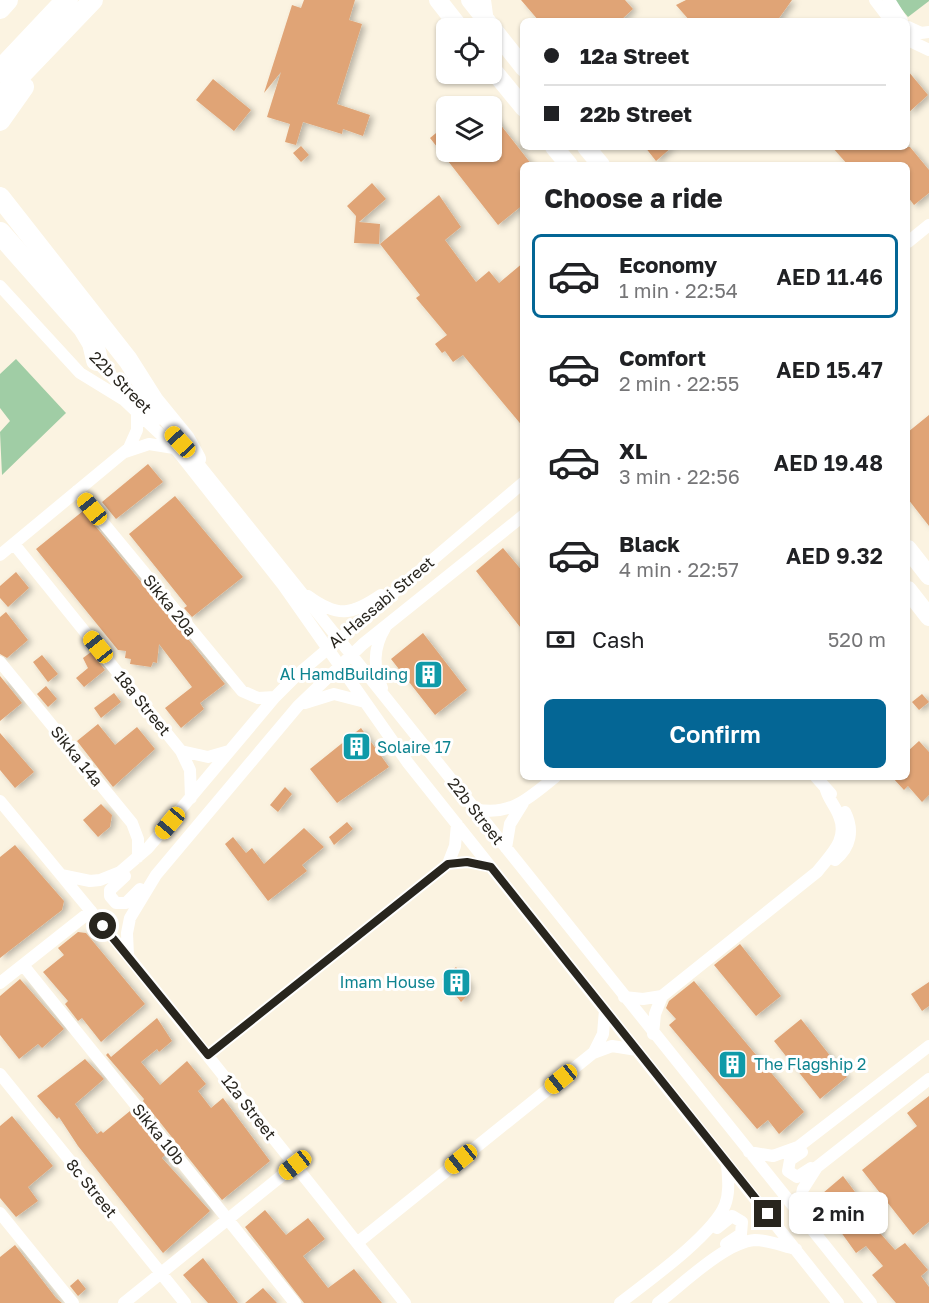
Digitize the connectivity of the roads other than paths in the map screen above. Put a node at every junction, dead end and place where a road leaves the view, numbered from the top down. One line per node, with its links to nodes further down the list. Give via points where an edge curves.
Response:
1 (8, 0): 10 (main road)
2 (49, 0): 22 (highway)
3 (67, 0): 24 (highway)
4 (93, 0): 18 (main road)
5 (438, 0): 11 (main road)
6 (470, 0): 12 (main road)
7 (485, 0): 13 (street)
8 (875, 0): 14 (street)
9 (889, 0): 15 (street)
10 (0, 9)
11 (452, 18)
12 (484, 18)
13 (487, 18)
14 (889, 18)
15 (900, 18)
16 (910, 28): 17 (street)
17 (929, 32)
18 (58, 38): 26 (main road); 28 (main road)
19 (502, 40): 23 (main road)
20 (910, 41): 21 (street)
21 (929, 50)
22 (0, 52)
23 (520, 63)
24 (0, 71)
25 (502, 81): 27 (main road)
26 (0, 97)
27 (520, 103)
28 (0, 122)
29 (556, 150): 31 (main road)
30 (588, 150): 32 (main road)
31 (566, 162)
32 (598, 162)
33 (0, 197): 43 (main road, via 128,360)
34 (929, 225): 36 (street)
35 (0, 233): 39 (highway, via 84,328)
36 (910, 240)
37 (0, 248): 39 (street, 22b Street)
38 (0, 286): 40 (street, 22b Street, via 80,373)
39 (97, 360): 43 (street, 22b Street)
40 (137, 411): 41 (street, 22b Street); 42 (street, via 137,430)
41 (175, 448): 42 (street, via 149,444); 57 (street, 22b Street, via 283,585)
42 (124, 452): 45 (street)
43 (196, 459): 52 (street, 22b Street)
44 (520, 485): 51 (street, Al Hassabi Street)
45 (77, 491): 47 (street); 61 (street, Sikka 20a, via 242,692 252,697)
46 (520, 518): 55 (street, Al Hassabi Street)
47 (14, 544): 49 (street); 65 (street, 18a Street)
48 (910, 552): 50 (main road)
49 (0, 555)
50 (929, 576)
51 (398, 586): 52 (street, via 362,608 340,612 321,605); 56 (street, Al Hassabi Street, via 388,599)
52 (296, 587): 56 (street, 22b Street)
53 (910, 593): 54 (main road)
54 (929, 617)
55 (389, 622): 58 (street, Al Hassabi Street); 62 (street, via 380,638 375,662)
56 (338, 639): 57 (street, Al Hassabi Street); 58 (street, 22b Street)
57 (326, 648): 60 (street, 22b Street); 61 (street, Al Hassabi Street)
58 (350, 655): 60 (street, Al Hassabi Street); 62 (street, 22b Street)
59 (0, 662): 76 (street, Sikka 14a, via 132,824 138,839)
60 (339, 665): 63 (street, 22b Street); 64 (street, Al Hassabi Street)
61 (275, 697): 66 (street, Al Hassabi Street)
62 (386, 698): 72 (street, 22b Street)
63 (365, 702): 64 (street, via 334,694); 73 (street, 22b Street)
64 (298, 706): 80 (street, Al Hassabi Street)
65 (181, 751): 66 (street, 18a Street, via 208,757); 69 (street, 18a Street, via 190,770)
66 (230, 751): 69 (street, Al Hassabi Street)
67 (551, 780): 71 (street)
68 (818, 780): 85 (street, via 847,815 851,835 844,853)
69 (190, 798): 74 (street, Al Hassabi Street)
70 (0, 801): 79 (street, 12a Street)
71 (524, 802): 72 (street, via 500,812); 75 (street, via 510,824)
72 (475, 809): 75 (street, 22b Street)
73 (457, 824): 77 (street); 78 (street, 22b Street)
74 (148, 848): 76 (street, Al Hassabi Street); 80 (street, via 134,869 112,886 110,896 116,903 126,903)
75 (506, 848): 86 (street, 22b Street)
76 (138, 857): 79 (street, Al Hassabi Street, via 120,872 100,880)
77 (448, 864): 78 (street, via 467,862); 92 (street)
78 (491, 867): 87 (street, 22b Street)
79 (61, 874): 81 (street, 12a Street)
80 (156, 875): 82 (street, Al Hassabi Street, via 130,918)
81 (91, 911): 82 (street, 12a Street); 83 (street)
82 (128, 956): 92 (street, 12a Street)
83 (23, 965): 84 (street); 102 (street, Sikka 10b)
84 (0, 983)
85 (662, 996): 86 (street); 88 (street)
86 (624, 997): 88 (street, 22b Street)
87 (605, 1010): 90 (street, 22b Street); 91 (street, via 603,1034)
88 (653, 1034): 96 (street, 22b Street)
89 (929, 1046): 95 (street)
90 (637, 1050): 91 (street, via 612,1046); 97 (street, 22b Street)
91 (593, 1053): 104 (street)
92 (208, 1055): 99 (street, 12a Street)
93 (0, 1074): 107 (street, 8c Street)
94 (929, 1079): 98 (street)
95 (820, 1131): 96 (street, via 786,1153 773,1156); 98 (street, via 810,1145 790,1160 788,1167 790,1174 801,1177)
96 (749, 1152): 101 (street, 22b Street)
97 (726, 1162): 103 (street, via 726,1203); 105 (street, 22b Street)
98 (824, 1162): 101 (street, via 803,1189)
99 (295, 1165): 102 (street); 104 (street, 12a Street)
100 (0, 1213): 108 (street)
101 (798, 1214): 116 (street, 22b Street)
102 (227, 1218): 107 (street); 111 (street, Sikka 10b)
103 (695, 1241): 106 (street, via 708,1236 728,1217 740,1218 744,1226 741,1234 718,1249); 113 (street)
104 (357, 1243): 112 (street, 12a Street)
105 (796, 1249): 106 (street, via 754,1240); 115 (street, 22b Street)
106 (712, 1260): 114 (street)
107 (160, 1273): 109 (street); 110 (street, 8c Street)
108 (73, 1303)
109 (124, 1303)
110 (185, 1303)
111 (295, 1303)
112 (405, 1303)
113 (620, 1303)
114 (658, 1303)
115 (838, 1303)
116 (871, 1303)

